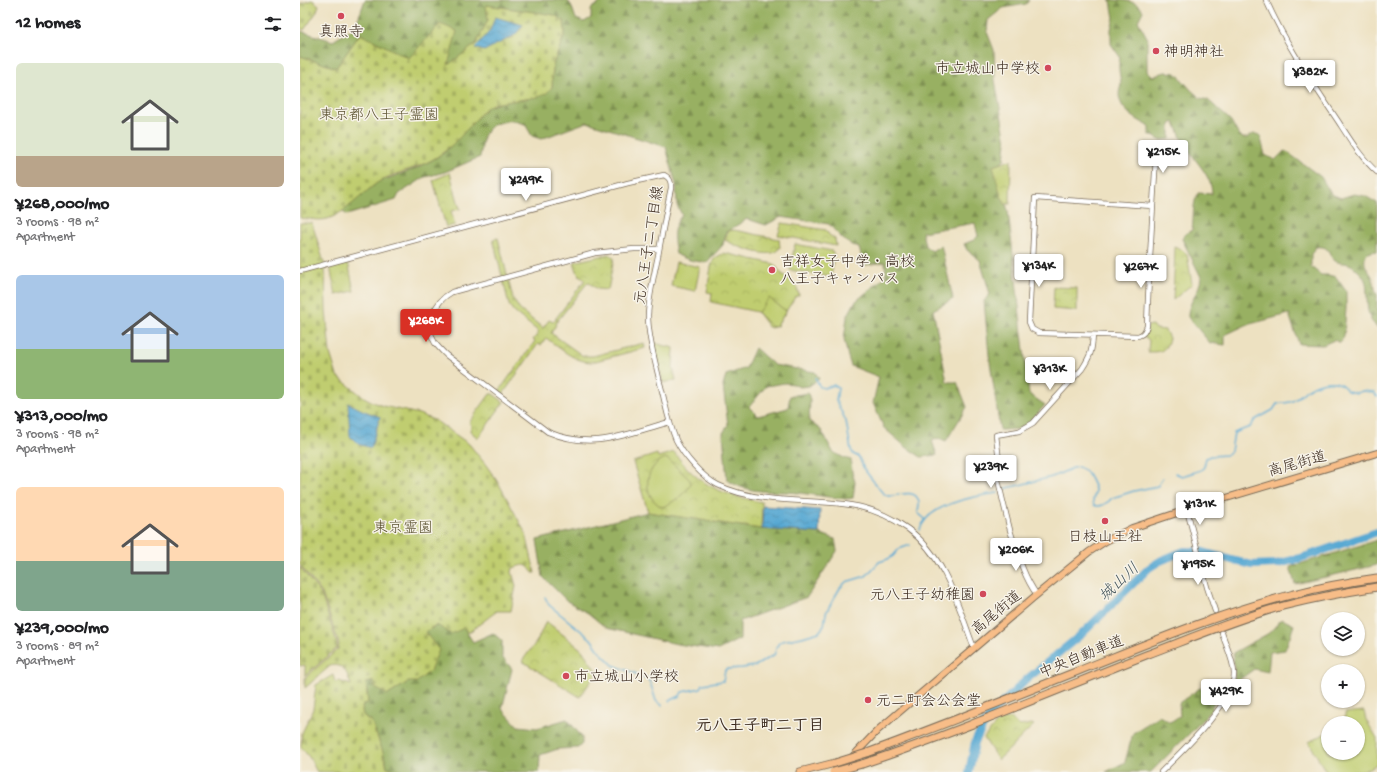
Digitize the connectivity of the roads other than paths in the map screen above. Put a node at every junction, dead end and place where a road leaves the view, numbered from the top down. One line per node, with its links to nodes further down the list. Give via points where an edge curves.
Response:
1 (1266, 0): 3 (street, via 1307,76 1359,151)
2 (1157, 142): 4 (street)
3 (1377, 172)
4 (1153, 206): 7 (street, via 1145,332 1138,336); 7 (street, via 1035,198 1030,325 1039,332)
5 (659, 249): 6 (street, 元八王子二丁目線, via 671,188 669,178 664,175); 8 (street, 元八王子二丁目線, via 650,294 649,332); 8 (street, via 634,248 595,253 452,292 436,308 432,315 431,328 435,342 446,355 548,432 574,440 598,441)
6 (300, 271)
7 (1093, 335): 13 (street, via 1092,352 1082,369 1033,423 1019,431 996,435 1000,469 996,470 1003,505 1018,556)
8 (670, 422): 16 (street, 元八王子二丁目線, via 676,440 686,456 717,485 742,494 766,498 838,502 857,506 879,512 908,529 931,552 947,577)
9 (1377, 453): 10 (main road, 高尾街道)
10 (1187, 510): 13 (main road, 高尾街道, via 1132,528 1106,541); 14 (street)
11 (1377, 578): 17 (highway, 中央自動車道, bridge, via 1294,594 1233,612 867,753)
12 (1377, 586): 18 (highway, 中央自動車道, bridge, via 1322,597 1237,620 918,745)
13 (1037, 595): 16 (main road, 高尾街道)
14 (1215, 611)
15 (1222, 633): 20 (street, via 1234,675 1228,695 1195,738)
16 (974, 648): 19 (main road, 高尾街道, via 878,730)
17 (800, 772)
18 (833, 772)
19 (838, 772)
20 (1161, 772)

